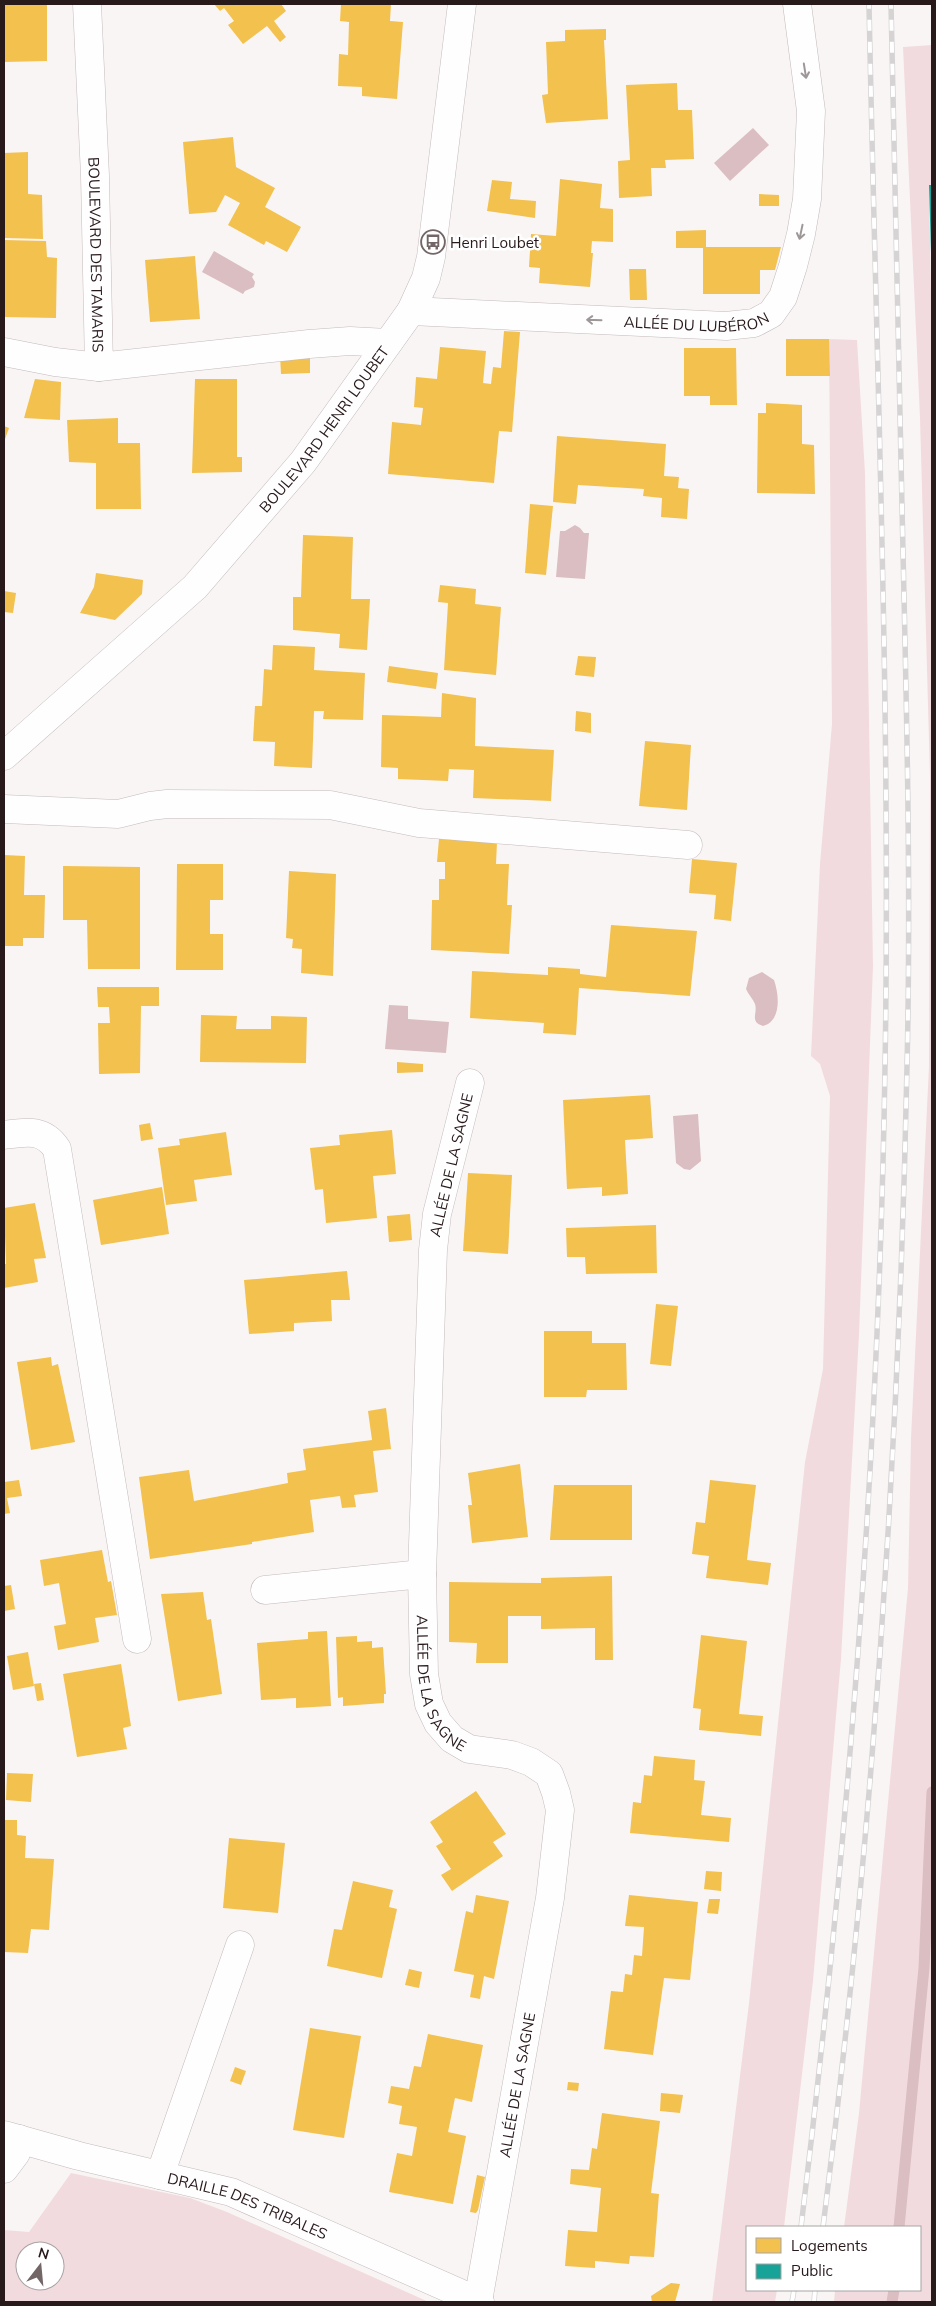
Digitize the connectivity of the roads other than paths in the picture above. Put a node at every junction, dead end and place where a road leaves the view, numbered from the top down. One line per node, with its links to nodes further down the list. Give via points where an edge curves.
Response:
1 (87, 4): 7 (street, BOULEVARD DES TAMARIS)
2 (462, 4): 4 (street, BOULEVARD HENRI LOUBET, via 431,257 426,278)
3 (798, 13): 4 (street, ALLÉE DU LUBÉRON, one-way to 4, via 810,111 807,199 794,266 782,298 771,314 754,324 726,326)
4 (411, 311): 5 (street, BOULEVARD HENRI LOUBET)
5 (388, 343): 7 (street, BOULEVARD DES TAMARIS, via 309,344); 8 (street, BOULEVARD HENRI LOUBET, via 303,462 195,587)
6 (4, 352): 7 (street)
7 (99, 367)
8 (4, 756)
9 (4, 809): 10 (street, via 118,814 167,804 330,805 419,823)
10 (688, 844)
11 (470, 1083): 13 (street, ALLÉE DE LA SAGNE, via 437,1214 433,1250)
12 (4, 1135): 15 (street, via 32,1131 43,1134 57,1149)
13 (422, 1574): 14 (street); 20 (street, ALLÉE DE LA SAGNE, via 424,1674 429,1704 438,1723 452,1739 469,1749 512,1756 531,1762 549,1774 560,1810 550,1898)
14 (265, 1590)
15 (137, 1639)
16 (240, 1945): 19 (street)
17 (12, 2137): 18 (street, via 16,2152); 19 (street, DRAILLE DES TRIBALES)
18 (4, 2169)
19 (160, 2175): 20 (street, DRAILLE DES TRIBALES, via 231,2192)
20 (479, 2302)

